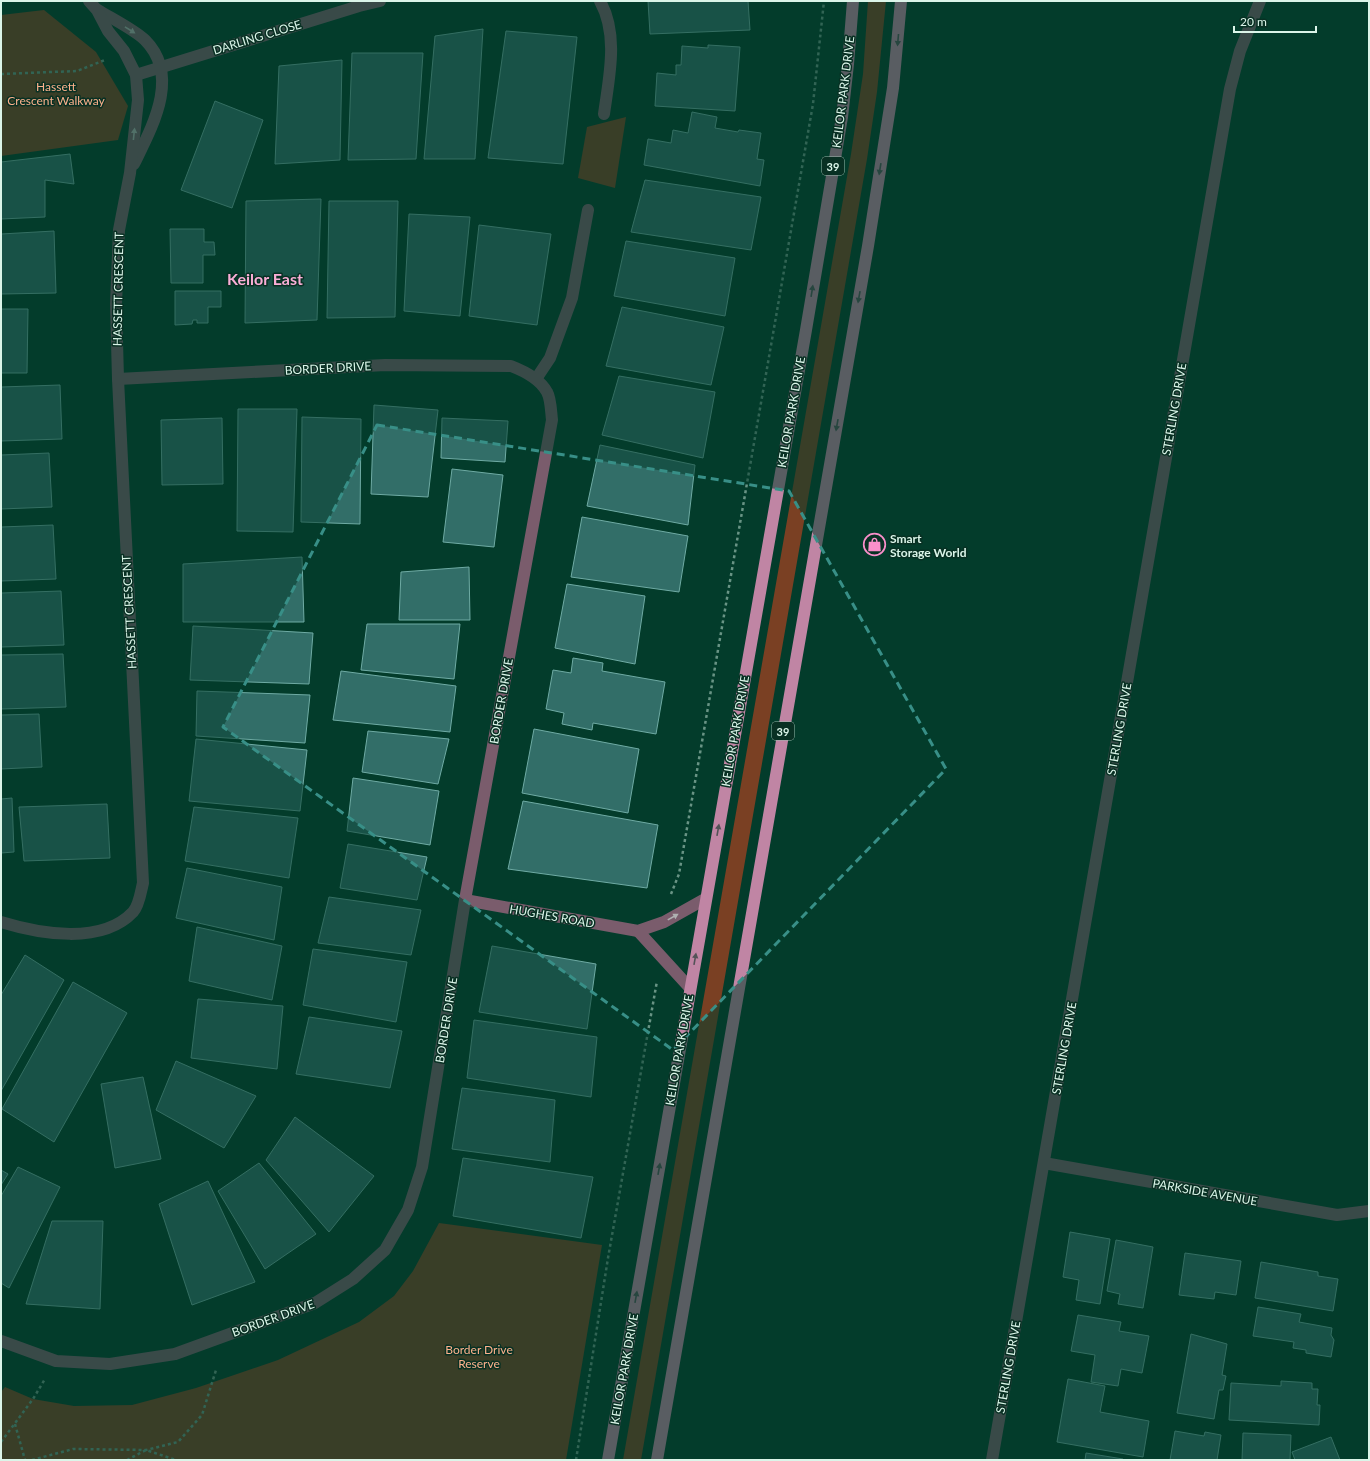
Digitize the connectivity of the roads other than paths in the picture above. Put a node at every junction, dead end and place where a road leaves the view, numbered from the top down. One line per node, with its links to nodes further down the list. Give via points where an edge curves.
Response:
1 (380, 1): 7 (street, DARLING CLOSE)
2 (600, 1): 9 (street, via 610,25 610,66)
3 (853, 1): 14 (main road, KEILOR PARK DRIVE / 39, one-way to 3, via 842,117)
4 (901, 1): 23 (main road, 39, one-way to 23, via 893,88 871,223)
5 (1260, 1): 19 (street, STERLING DRIVE, via 1240,52 1230,89)
6 (93, 5): 7 (street, HASSETT CRESCENT, one-way to 7, via 145,40 156,56); 8 (street, HASSETT CRESCENT, via 108,31 124,51)
7 (160, 68): 8 (street, DARLING CLOSE); 10 (street, HASSETT CRESCENT, via 163,76 162,93 153,125)
8 (136, 75): 10 (street, HASSETT CRESCENT, one-way to 8, via 138,100)
9 (604, 114)
10 (130, 173): 12 (street, HASSETT CRESCENT, via 119,230 116,304)
11 (588, 210): 13 (street, via 572,298 550,358)
12 (118, 379): 13 (street, BORDER DRIVE, via 393,365 511,366); 16 (street, HASSETT CRESCENT, via 143,883 135,911 115,926 87,934 59,933)
13 (536, 379): 15 (street, BORDER DRIVE, via 547,392 552,420)
14 (705, 899): 17 (street, HUGHES ROAD, one-way to 14, via 664,922); 18 (main road, KEILOR PARK DRIVE / 39, one-way to 14)
15 (465, 900): 17 (street, HUGHES ROAD); 21 (street, BORDER DRIVE, via 422,1168 408,1210 385,1250 353,1279 315,1303 175,1354 110,1364 56,1361)
16 (1, 922)
17 (638, 931): 18 (street)
18 (690, 988): 22 (main road, KEILOR PARK DRIVE / 39, one-way to 18)
19 (1044, 1163): 20 (street, PARKSIDE AVENUE, via 1337,1215); 24 (street, STERLING DRIVE)
20 (1368, 1216)
21 (1, 1340)
22 (608, 1460)
23 (657, 1460)
24 (992, 1460)

